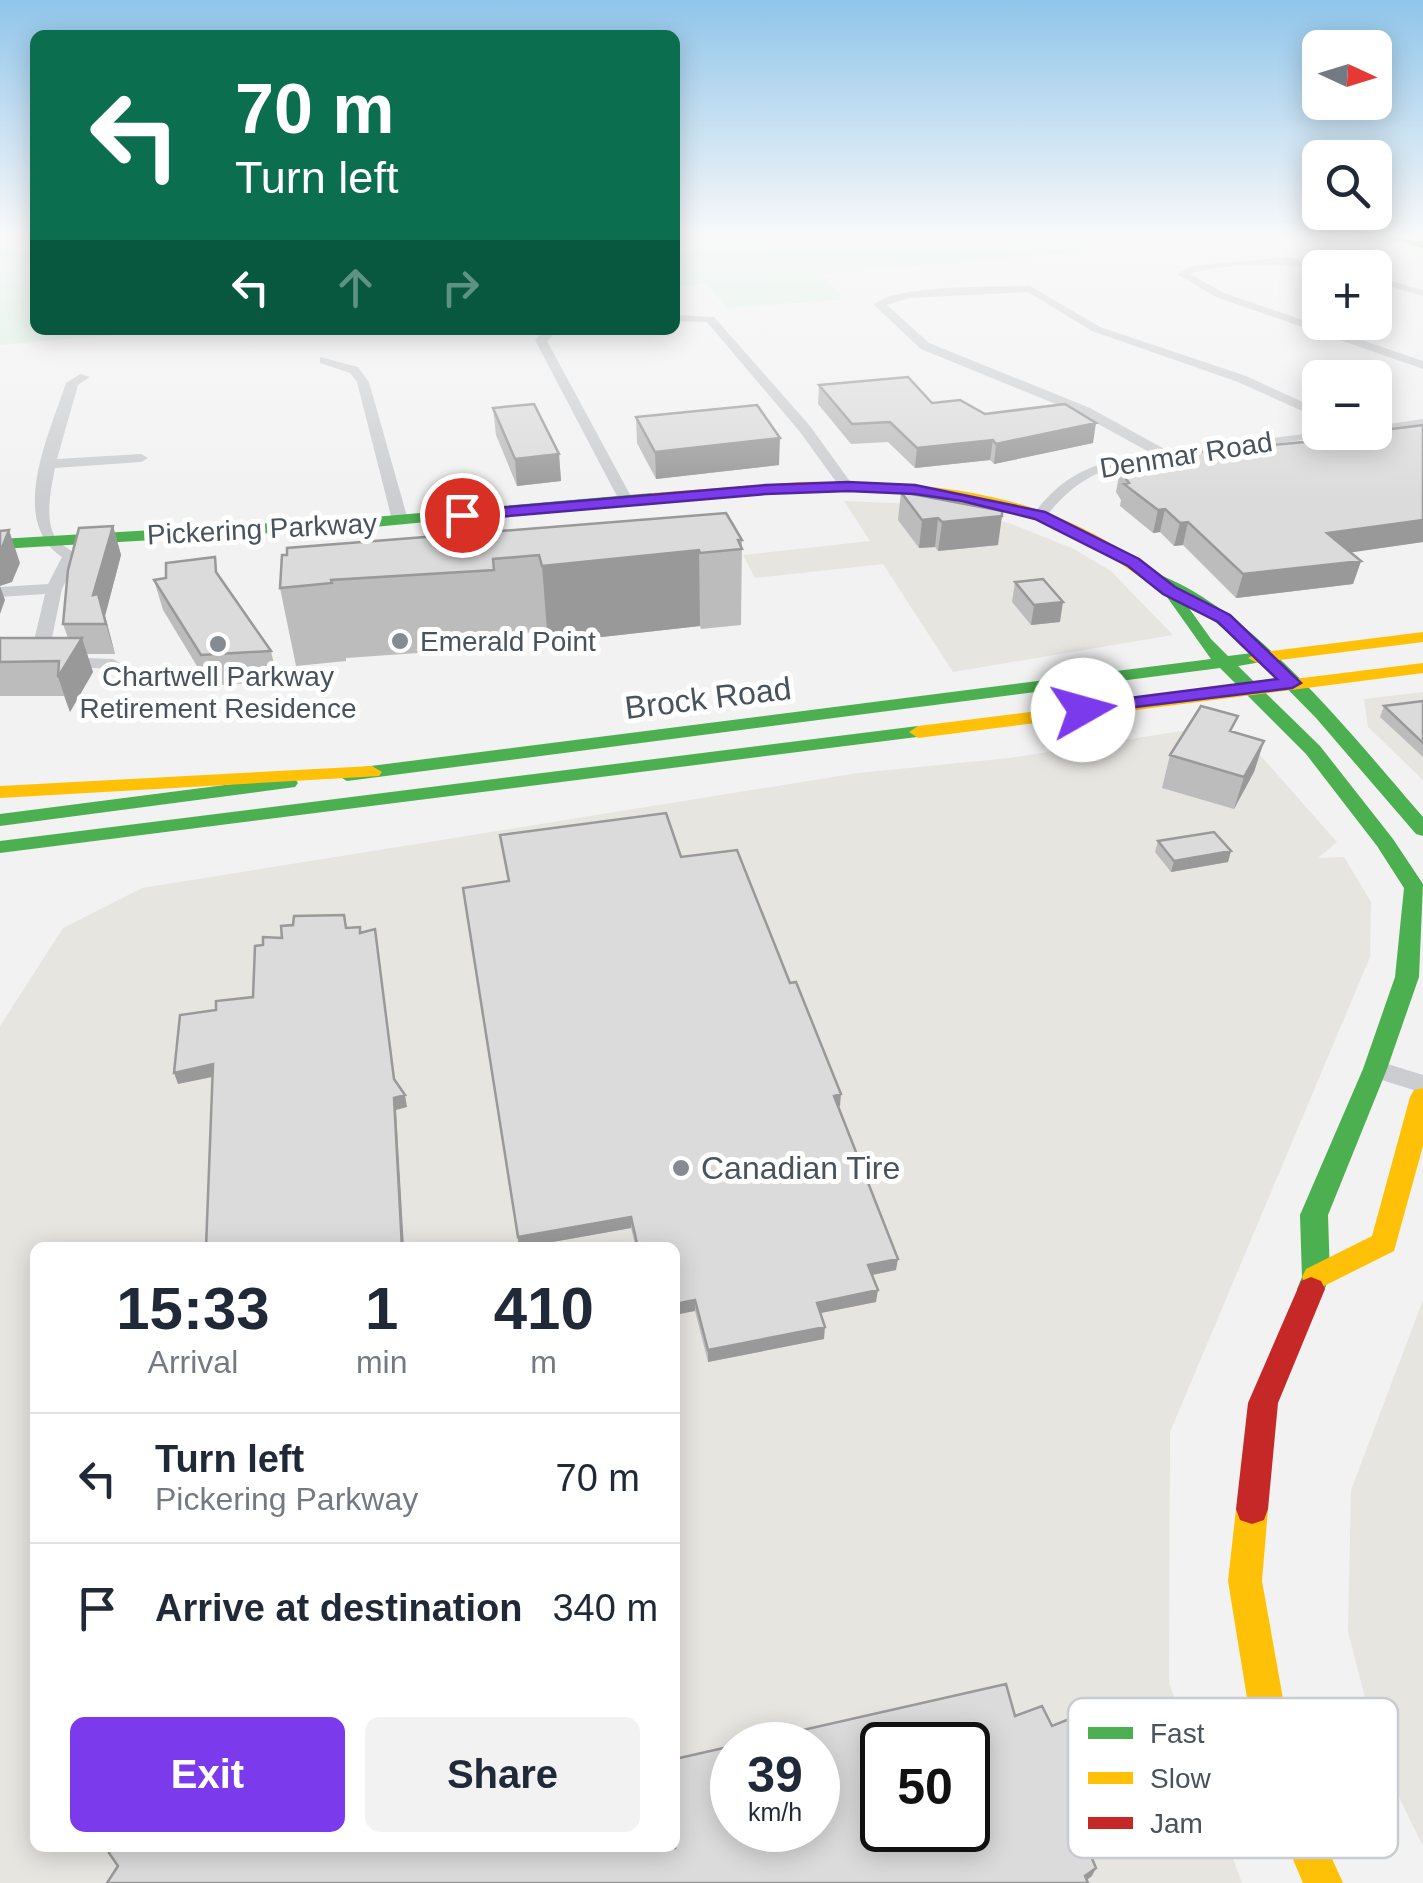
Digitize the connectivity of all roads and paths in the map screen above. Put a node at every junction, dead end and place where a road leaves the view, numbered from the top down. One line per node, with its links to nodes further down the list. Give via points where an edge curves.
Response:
1 (715, 325): 16 (street)
2 (902, 325): 13 (street, via 925,346 1086,411)
3 (1089, 325): 9 (street)
4 (546, 335): 17 (street, via 541,340)
5 (1358, 340): 7 (street)
6 (324, 360): 19 (street, via 354,370 363,382)
7 (1423, 365)
8 (84, 377): 15 (street, via 72,384)
9 (1302, 407)
10 (1423, 423): 11 (street)
11 (1392, 428)
12 (1302, 438): 13 (street, Denmar Road)
13 (1163, 454): 18 (street, Denmar Road, via 1084,470)
14 (141, 458): 15 (street)
15 (50, 464): 20 (street, via 42,511)
16 (848, 487): 17 (main road, Pickering Parkway); 18 (main road, Pickering Parkway, via 915,490)
17 (627, 502): 19 (main road, Pickering Parkway)
18 (1040, 515): 24 (main road, Pickering Parkway, via 1134,562)
19 (400, 520): 20 (main road, Pickering Parkway)
20 (50, 542): 21 (main road, Pickering Parkway); 22 (street, via 70,556)
21 (0, 544)
22 (54, 589): 23 (street); 29 (street, via 29,662)
23 (0, 592)
24 (1172, 597): 25 (main road, Pickering Parkway); 28 (main road, Pickering Parkway, via 1194,631)
25 (1224, 619): 27 (main road); 28 (main road, Pickering Parkway)
26 (1423, 637): 27 (main road, Brock Road)
27 (1323, 650): 28 (main road, Brock Road)
28 (1244, 659): 32 (main road, Pickering Parkway); 33 (main road, Pickering Parkway); 37 (main road, Brock Road)
29 (113, 664)
30 (1423, 668): 31 (main road, Brock Road)
31 (1372, 675): 32 (main road, Brock Road); 35 (main road, via 1344,691 1334,707)
32 (1292, 683): 33 (main road, Brock Road); 35 (main road, Pickering Parkway)
33 (1248, 688): 34 (main road, Brock Road); 36 (main road, Pickering Parkway)
34 (1151, 702): 36 (main road, via 1257,717); 41 (main road, Brock Road)
35 (1339, 733): 40 (main road, Pickering Parkway)
36 (1313, 750): 42 (main road, Pickering Parkway, via 1415,888 1407,977)
37 (372, 772): 38 (main road); 39 (main road, Brock Road)
38 (0, 792)
39 (0, 820)
40 (1423, 830)
41 (0, 847)
42 (1375, 1069): 43 (street); 45 (main road, Pickering Parkway, via 1314,1214)
43 (1423, 1084)
44 (1423, 1097): 45 (main road, via 1384,1244)
45 (1316, 1277): 46 (main road, Pickering Parkway, via 1263,1403 1245,1581)
46 (1265, 1698)
47 (1313, 1858): 48 (main road, Pickering Parkway)
48 (1324, 1883)

